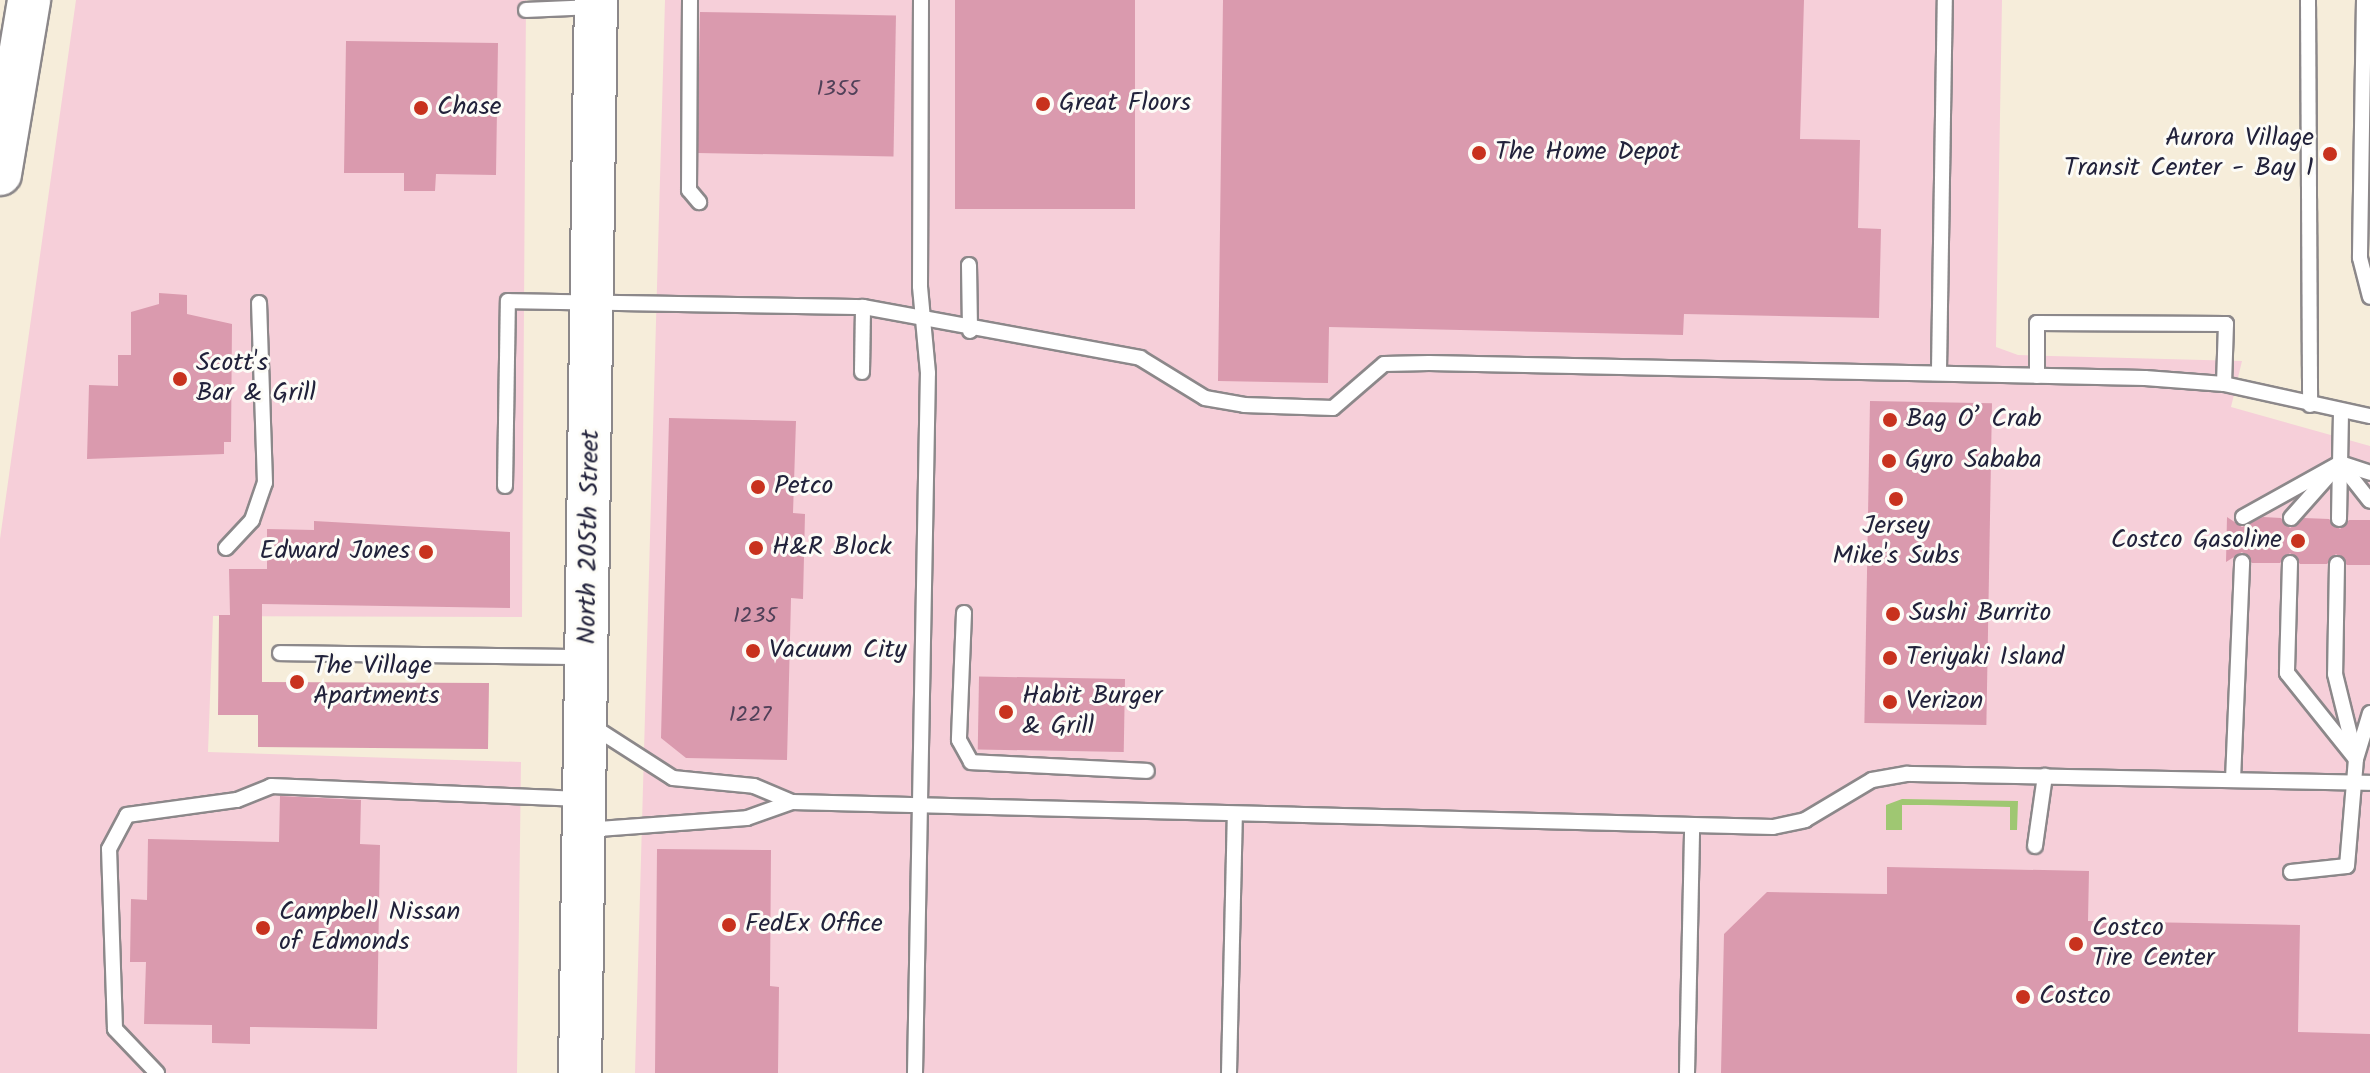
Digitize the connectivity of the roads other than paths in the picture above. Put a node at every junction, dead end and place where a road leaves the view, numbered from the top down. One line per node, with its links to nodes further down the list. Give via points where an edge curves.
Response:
1 (29, 0): 9 (main road)
2 (690, 0): 10 (lane, via 689,190)
3 (921, 0): 16 (lane)
4 (1945, 0): 18 (lane)
5 (2308, 0): 22 (lane)
6 (2364, 0): 12 (lane, via 2360,258)
7 (596, 4): 8 (lane); 13 (main road, North 205th Street)
8 (526, 10)
9 (0, 174)
10 (699, 202)
11 (969, 265): 17 (lane)
12 (2370, 297)
13 (594, 301): 15 (lane); 28 (lane, via 508,301); 39 (main road, North 205th Street)
14 (259, 303): 33 (lane, via 265,483 252,520)
15 (863, 307): 16 (lane); 19 (lane)
16 (923, 322): 17 (lane); 49 (lane)
17 (970, 331): 18 (lane, via 1140,358 1205,398 1244,405 1333,408 1384,364)
18 (1939, 370): 20 (lane)
19 (862, 372)
20 (2037, 376): 21 (lane); 21 (lane, via 2037,323 2226,324)
21 (2224, 384): 22 (lane)
22 (2310, 405): 23 (lane)
23 (2341, 413): 24 (lane); 25 (lane)
24 (2370, 416)
25 (2340, 463): 26 (lane); 27 (lane); 29 (lane); 30 (lane); 31 (lane); 32 (lane)
26 (2370, 473)
27 (2370, 482)
28 (505, 486)
29 (2370, 501)
30 (2243, 517)
31 (2291, 518)
32 (2339, 519)
33 (226, 548)
34 (2242, 562): 46 (lane)
35 (2290, 563): 43 (lane, via 2287,673)
36 (2337, 564): 43 (lane, via 2335,674)
37 (964, 613): 44 (lane, via 959,740 971,762)
38 (280, 653): 39 (lane)
39 (587, 657): 41 (main road, North 205th Street)
40 (2370, 713): 43 (lane)
41 (587, 723): 48 (lane, via 673,778 754,786); 50 (main road, North 205th Street)
42 (2370, 746): 43 (lane)
43 (2356, 759): 47 (lane)
44 (1147, 771)
45 (2045, 776): 46 (lane); 52 (lane, via 1894,775 1793,825); 53 (lane)
46 (2233, 780): 47 (lane)
47 (2363, 783): 54 (lane, via 2347,866)
48 (792, 802): 49 (lane); 50 (lane, via 747,818)
49 (920, 808): 51 (lane); 57 (lane)
50 (585, 815): 55 (lane, via 271,786 237,800 127,815 109,849 115,1029); 56 (main road, North 205th Street)
51 (1235, 817): 52 (lane); 58 (lane)
52 (1692, 825): 59 (lane)
53 (2035, 846)
54 (2291, 872)
55 (157, 1073)
56 (580, 1073)
57 (915, 1073)
58 (1229, 1073)
59 (1687, 1073)

